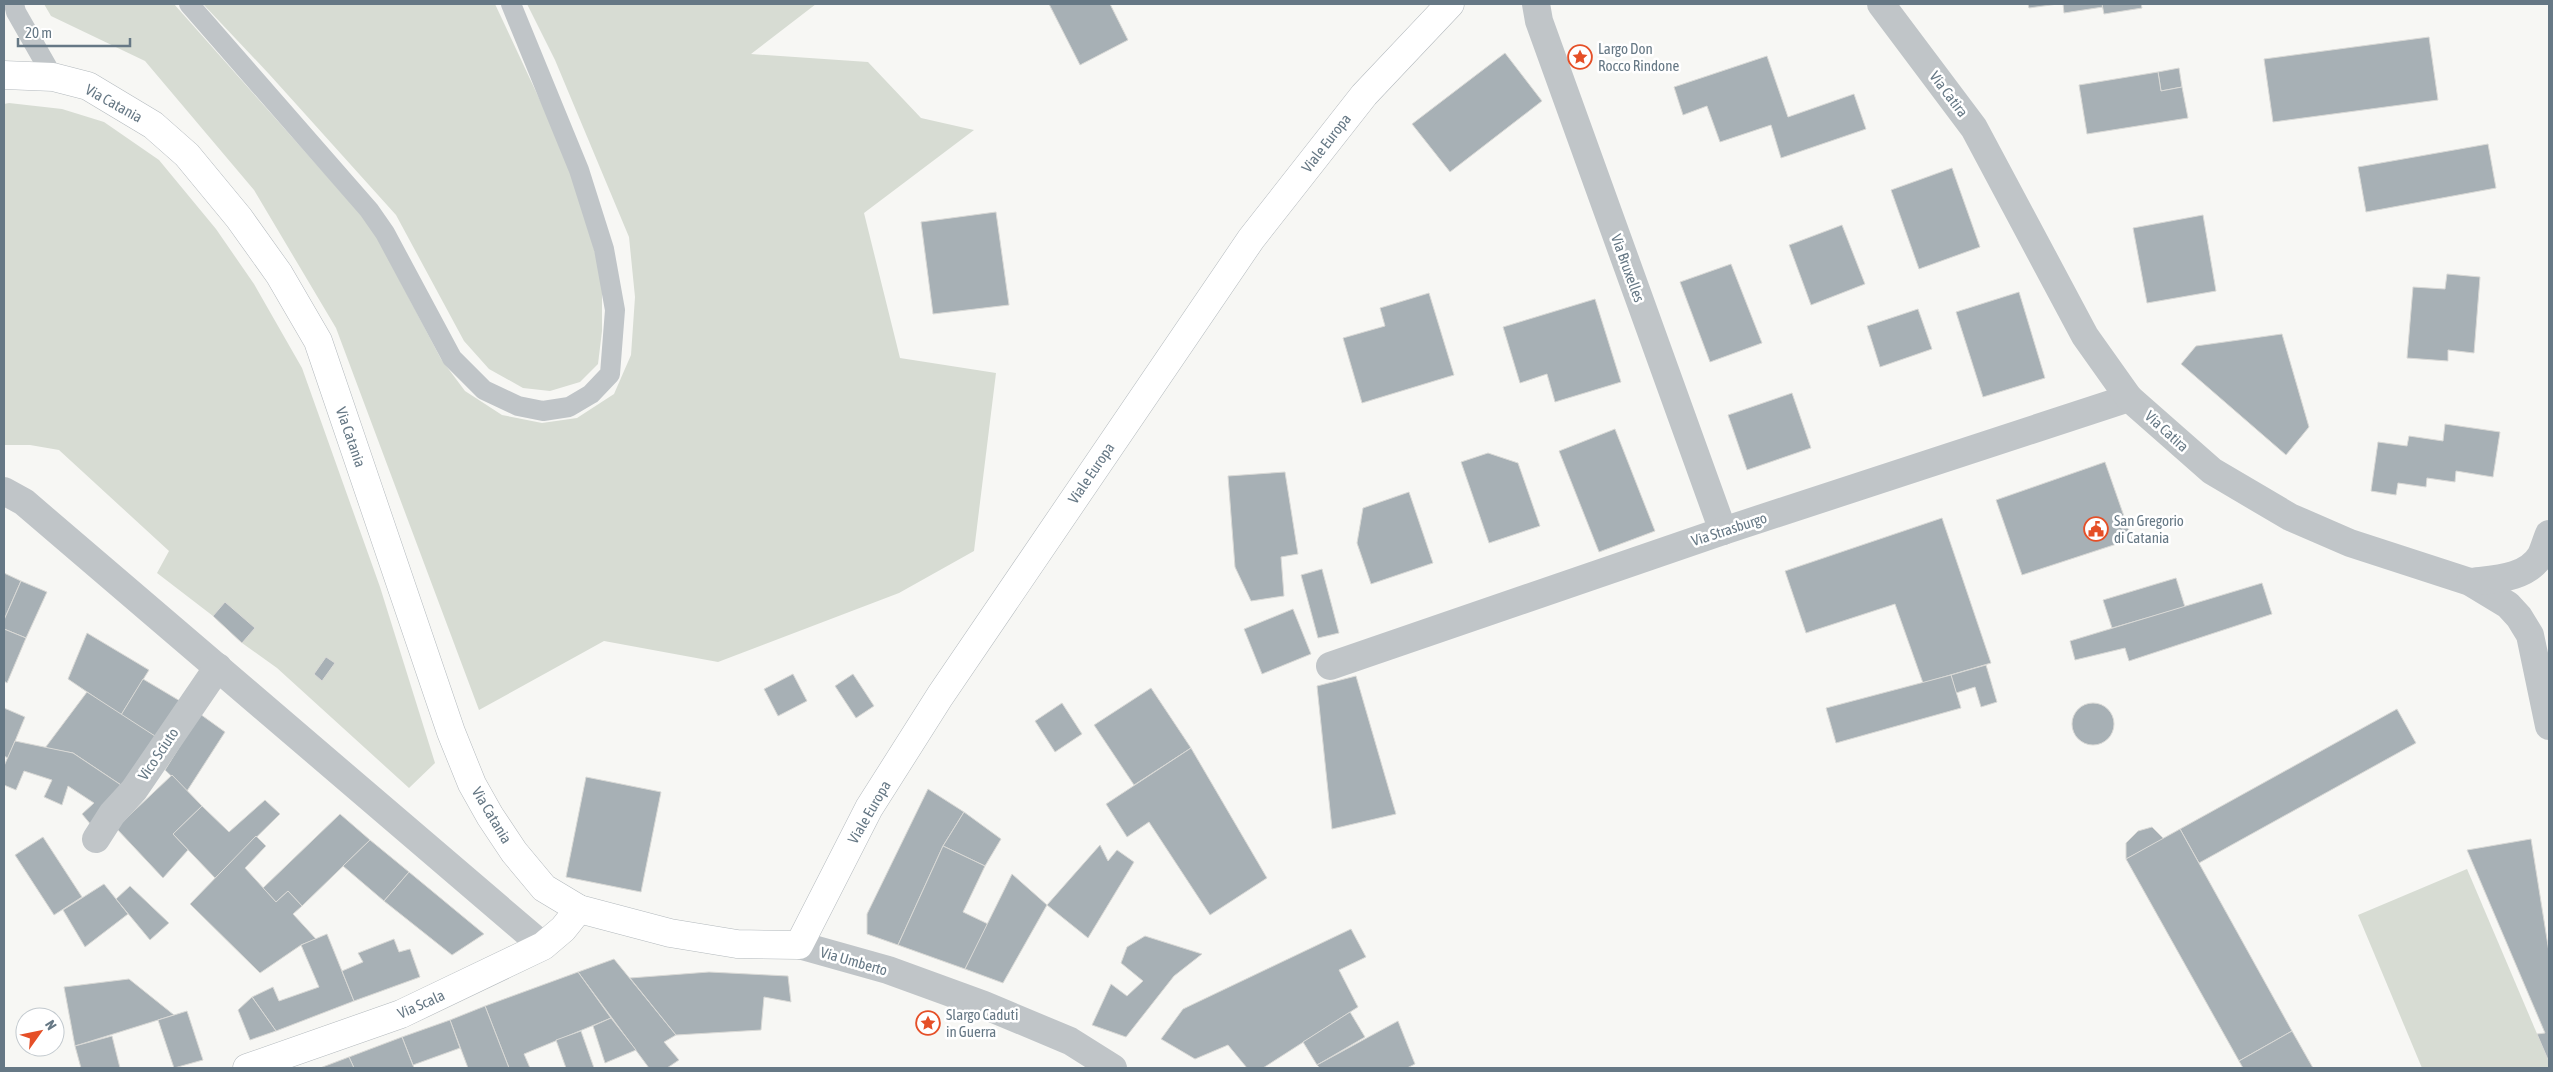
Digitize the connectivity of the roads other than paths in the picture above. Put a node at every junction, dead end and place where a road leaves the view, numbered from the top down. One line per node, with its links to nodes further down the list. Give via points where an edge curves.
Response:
1 (14, 4): 10 (lane)
2 (189, 4): 3 (lane, via 370,210 452,358 484,390 518,406 543,410 569,407 591,394 610,374 615,310 604,249 580,170)
3 (511, 4)
4 (1450, 4): 8 (main road, Viale Europa)
5 (1463, 4): 8 (main road, Viale Europa)
6 (1536, 4): 13 (street, Via Bruxelles, via 1539,20)
7 (1881, 4): 11 (street, Via Catira, via 1974,128 2085,336)
8 (1425, 31): 21 (main road, Viale Europa, via 1364,95 1250,239 930,712 869,808)
9 (4, 76): 10 (main road, Via Catania)
10 (53, 77): 20 (main road, Via Catania, via 88,86 153,125 187,155 239,218 279,274 318,341 451,732 472,784 490,816 530,872 544,888)
11 (2129, 398): 13 (street, Via Strasburgo); 15 (street, Via Catira, via 2212,471 2290,517 2350,543)
12 (4, 491): 17 (street, via 24,502)
13 (1723, 531): 16 (street, Via Strasburgo)
14 (2549, 534): 15 (street, via 2540,556 2532,565 2511,576)
15 (2470, 582): 18 (street, Via Catira, via 2508,605 2530,635)
16 (1330, 666)
17 (218, 667): 19 (street, Vico Sciuto); 22 (street)
18 (2549, 726)
19 (96, 840)
20 (579, 909): 21 (main road, Via Umberto, via 670,933 737,944); 22 (main road, Via Scala)
21 (799, 945): 24 (street, Via Umberto, via 888,970 984,1004 1070,1041)
22 (543, 946): 23 (main road, Via Scala, via 401,1014)
23 (247, 1068)
24 (1113, 1068)

